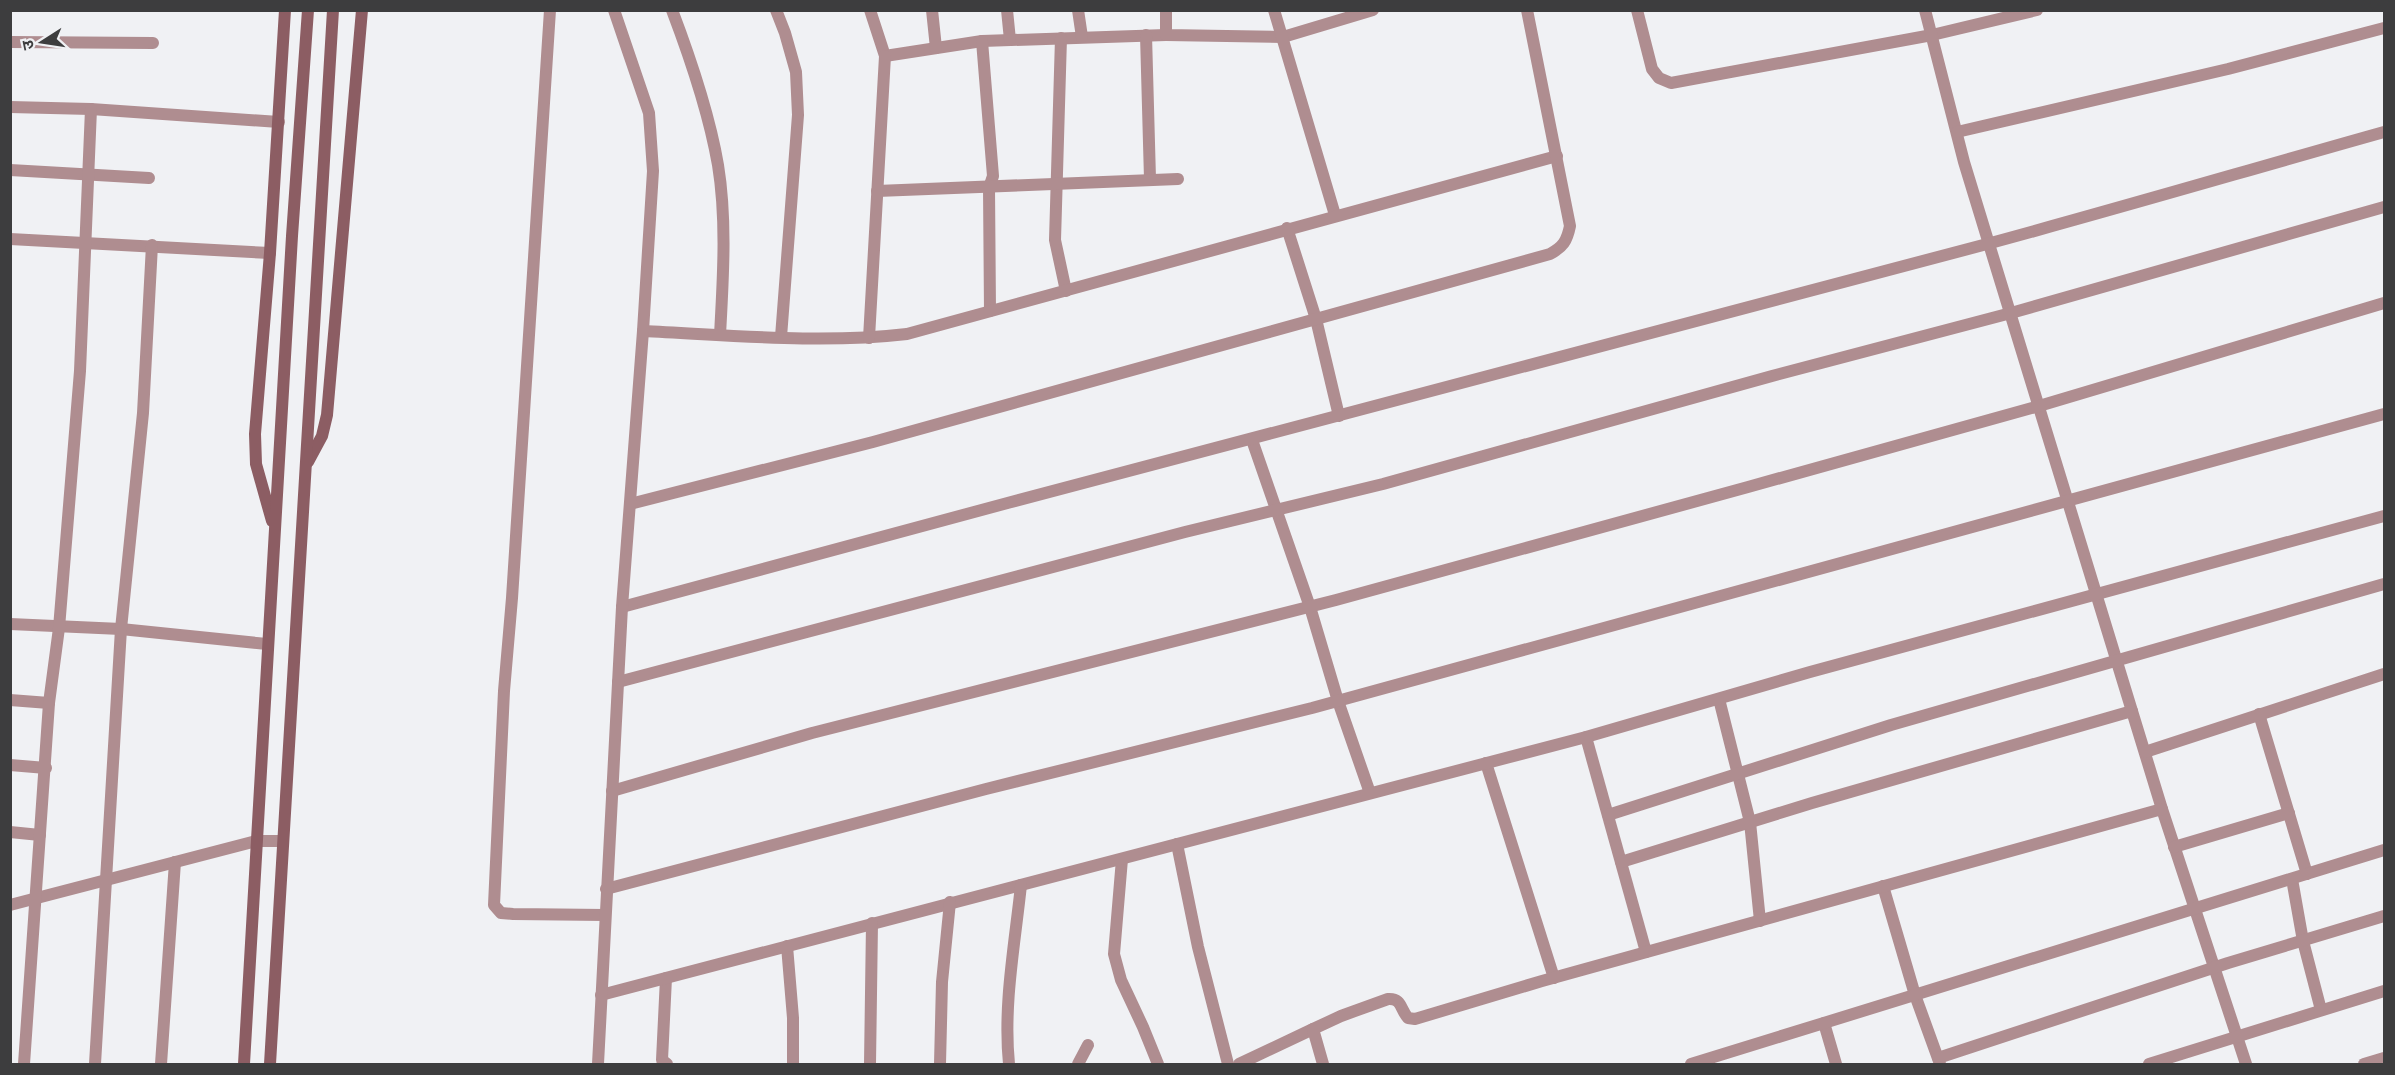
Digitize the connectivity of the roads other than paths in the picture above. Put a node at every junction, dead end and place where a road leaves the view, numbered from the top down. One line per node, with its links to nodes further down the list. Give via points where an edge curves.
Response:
1 (285, 10): 35 (main road)
2 (308, 10): 73 (main road)
3 (333, 10): 68 (main road)
4 (362, 10): 68 (main road, via 327,415 322,436)
5 (550, 10): 123 (street, via 504,691 494,905 501,913)
6 (614, 10): 60 (street, via 650,123 653,171)
7 (672, 10): 61 (street, via 718,165 723,225)
8 (776, 10): 62 (street, via 796,72 798,115)
9 (870, 10): 32 (street)
10 (933, 10): 31 (street)
11 (1007, 10): 27 (street)
12 (1078, 10): 26 (street)
13 (1166, 10): 22 (street)
14 (1274, 10): 24 (street)
15 (1373, 10): 24 (street)
16 (1527, 10): 38 (street)
17 (1637, 10): 23 (street, via 1652,69 1659,78 1671,83)
18 (1925, 10): 23 (street)
19 (2037, 10): 23 (street)
20 (2385, 28): 36 (street)
21 (1146, 35): 22 (street); 26 (street); 42 (street)
22 (1166, 35): 24 (street)
23 (1932, 35): 36 (street)
24 (1283, 37): 48 (street)
25 (1061, 38): 26 (street); 27 (street); 44 (street)
26 (1082, 38)
27 (1010, 40): 28 (street)
28 (982, 41): 31 (street); 45 (street, via 993,176)
29 (10, 42): 30 (street)
30 (153, 43)
31 (936, 48): 32 (street)
32 (885, 56): 46 (street)
33 (10, 107): 34 (street)
34 (91, 109): 35 (street); 40 (street)
35 (279, 122): 54 (main road)
36 (1957, 132): 52 (street)
37 (2385, 132): 52 (street)
38 (1557, 156): 48 (street); 59 (street, via 1570,226 1560,249)
39 (10, 170): 40 (street)
40 (88, 174): 41 (street); 51 (street)
41 (149, 178)
42 (1150, 179): 43 (street); 44 (street)
43 (1178, 179)
44 (1056, 185): 45 (street); 55 (street, via 1055,240)
45 (989, 188): 46 (street); 57 (street)
46 (877, 191): 63 (street)
47 (2385, 207): 58 (street)
48 (1335, 215): 49 (street)
49 (1287, 228): 55 (street); 59 (street)
50 (10, 239): 51 (street)
51 (85, 242): 53 (street); 79 (street, via 80,371)
52 (1989, 244): 58 (street); 66 (street)
53 (152, 245): 54 (street); 80 (street, via 143,413)
54 (270, 252): 73 (main road, via 255,434 256,464)
55 (1066, 291): 57 (street)
56 (2385, 303): 64 (street)
57 (990, 311): 63 (street, via 907,334)
58 (2011, 313): 64 (street); 71 (street)
59 (1316, 319): 66 (street); 70 (street, via 873,442)
60 (643, 331): 61 (street); 70 (street)
61 (720, 335): 62 (street)
62 (781, 337): 63 (street)
63 (869, 338)
64 (2038, 406): 69 (street); 77 (street)
65 (2385, 414): 69 (street)
66 (1340, 416): 67 (street)
67 (1252, 440): 71 (street); 76 (street)
68 (306, 460): 106 (main road)
69 (2067, 501): 75 (street); 87 (street)
70 (630, 504): 76 (street)
71 (1275, 510): 77 (street); 84 (street)
72 (2385, 516): 75 (street)
73 (274, 528): 81 (main road)
74 (2385, 584): 82 (street)
75 (2096, 595): 82 (street); 85 (street)
76 (622, 607): 84 (street)
77 (1310, 607): 87 (street); 97 (street, via 812,733)
78 (10, 624): 79 (street)
79 (58, 628): 80 (street); 88 (street)
80 (121, 629): 81 (street); 115 (street)
81 (267, 644): 105 (main road)
82 (2116, 660): 89 (street); 96 (street, via 1891,724)
83 (2385, 674): 90 (street)
84 (618, 682): 97 (street)
85 (1719, 699): 91 (street); 96 (street)
86 (10, 700): 88 (street)
87 (1338, 701): 98 (street); 118 (street)
88 (49, 703): 95 (street)
89 (2132, 711): 92 (street); 102 (street)
90 (2259, 714): 92 (street); 100 (street)
91 (1587, 737): 93 (street); 101 (street)
92 (2145, 752): 99 (street)
93 (1486, 763): 98 (street); 132 (street)
94 (10, 765): 95 (street)
95 (46, 768): 104 (street)
96 (1736, 774): 101 (street); 102 (street)
97 (612, 791): 118 (street)
98 (1370, 793): 107 (street)
99 (2162, 809): 108 (street); 117 (street)
100 (2289, 813): 108 (street); 113 (street)
101 (1608, 815): 112 (street)
102 (1750, 822): 112 (street); 125 (street)
103 (10, 832): 104 (street)
104 (40, 835): 119 (street)
105 (256, 841): 106 (street); 111 (street); 148 (main road)
106 (283, 841): 149 (main road)
107 (1177, 844): 110 (street); 158 (street)
108 (2174, 848): 122 (street)
109 (2385, 850): 113 (street)
110 (1122, 859): 116 (street); 157 (street, via 1114,954 1121,980)
111 (175, 862): 115 (street); 147 (street)
112 (1621, 862): 129 (street)
113 (2307, 874): 114 (street)
114 (2292, 879): 122 (street); 127 (street)
115 (107, 880): 119 (street); 146 (street)
116 (1021, 885): 120 (street); 155 (street, via 1010,986)
117 (1883, 886): 125 (street); 135 (street)
118 (606, 889): 123 (street)
119 (37, 897): 121 (street); 145 (street)
120 (950, 902): 126 (street); 154 (street, via 942,982)
121 (10, 905)
122 (2195, 910): 130 (street); 135 (street)
123 (605, 915): 134 (street)
124 (2385, 916): 127 (street)
125 (1760, 921): 129 (street)
126 (872, 923): 128 (street); 153 (street)
127 (2303, 940): 130 (street); 136 (street)
128 (787, 945): 131 (street); 152 (street)
129 (1646, 952): 132 (street)
130 (2214, 968): 139 (street); 144 (street)
131 (666, 978): 134 (street); 151 (street, via 662,1060)
132 (1554, 978): 138 (street, via 1415,1019 1408,1018 1396,999 1388,999)
133 (2385, 991): 136 (street)
134 (601, 995): 150 (street)
135 (1915, 995): 137 (street); 144 (street)
136 (2321, 1010): 139 (street)
137 (1824, 1023): 141 (street); 163 (street)
138 (1313, 1029): 143 (street); 160 (street)
139 (2237, 1036): 164 (street); 165 (street)
140 (1088, 1045): 156 (street)
141 (1732, 1052): 161 (street); 162 (street)
142 (2385, 1058): 166 (street)
143 (1267, 1059): 159 (street)
144 (1939, 1061)
145 (24, 1065)
146 (95, 1065)
147 (161, 1065)
148 (244, 1065)
149 (270, 1065)
150 (598, 1065)
151 (667, 1065)
152 (793, 1065)
153 (870, 1065)
154 (940, 1065)
155 (1009, 1065)
156 (1078, 1065)
157 (1158, 1065)
158 (1227, 1065)
159 (1239, 1065)
160 (1323, 1065)
161 (1691, 1065)
162 (1737, 1065)
163 (1836, 1065)
164 (2149, 1065)
165 (2246, 1065)
166 (2364, 1065)

